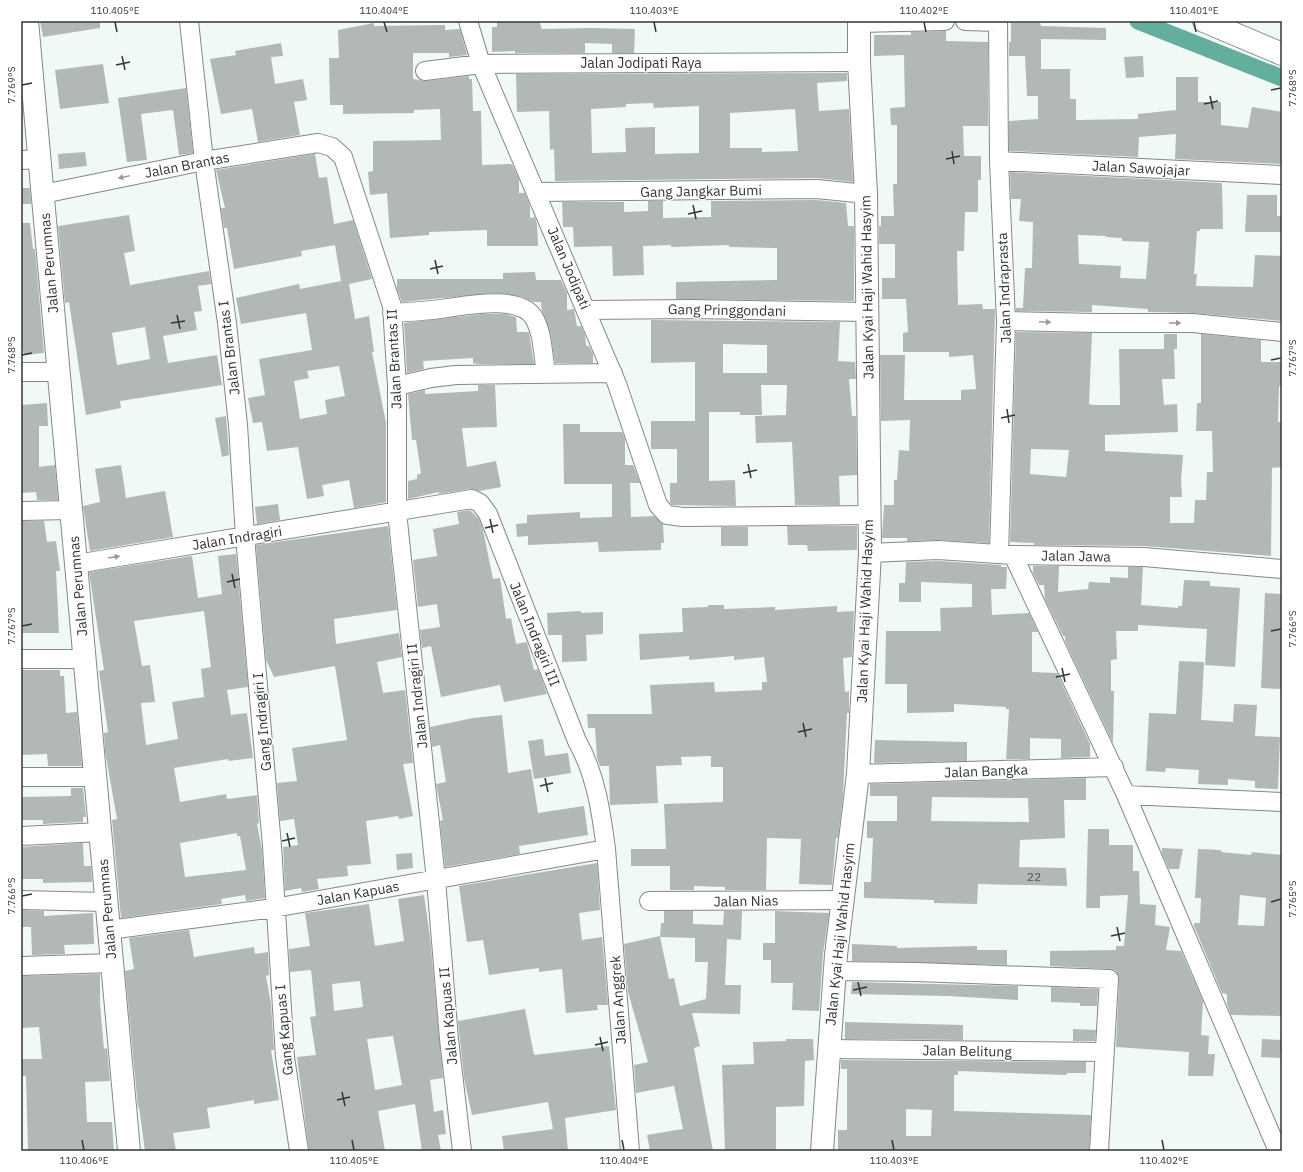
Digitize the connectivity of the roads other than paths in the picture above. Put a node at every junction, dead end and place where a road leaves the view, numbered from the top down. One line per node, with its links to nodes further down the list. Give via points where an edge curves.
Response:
1 (27, 21): 14 (main road, Jalan Perumnas)
2 (189, 21): 15 (street, Jalan Brantas I)
3 (468, 21): 11 (street, Jalan Jodipati)
4 (945, 21): 8 (street)
5 (965, 21): 6 (street)
6 (998, 21): 16 (street, Jalan Indraprasta)
7 (1204, 21): 9 (main road)
8 (859, 22): 10 (main road, Jalan Kyai Haji Wahid Hasyim)
9 (1282, 54)
10 (858, 62): 11 (street, Jalan Jodipati Raya); 20 (main road, Jalan Kyai Haji Wahid Hasyim)
11 (481, 64): 12 (street, Jalan Jodipati Raya); 18 (street, Jalan Jodipati)
12 (425, 70)
13 (332, 147): 15 (street, Jalan Brantas, via 318,143); 23 (street, Jalan Brantas II, via 343,157 392,306)
14 (30, 160): 19 (main road, Jalan Perumnas)
15 (204, 160): 19 (street, Jalan Brantas, one-way to 19); 35 (street, Jalan Brantas I, via 227,323 238,425)
16 (999, 161): 17 (street, Jalan Sawojajar); 24 (street, Jalan Indraprasta)
17 (1282, 175)
18 (536, 192): 20 (street, Gang Jangkar Bumi, via 817,190); 21 (street, Jalan Jodipati)
19 (43, 194): 27 (main road, Jalan Perumnas)
20 (866, 194): 22 (main road, Jalan Kyai Haji Wahid Hasyim)
21 (586, 310): 22 (street, Gang Pringgondani); 28 (street, Jalan Jodipati)
22 (868, 312): 34 (main road, Jalan Kyai Haji Wahid Hasyim)
23 (392, 313): 29 (street, via 483,303 516,305 526,309 538,328); 30 (street, Jalan Brantas II)
24 (1006, 321): 25 (street, one-way to 25, via 1097,324 1193,323); 37 (street, Jalan Indraprasta)
25 (1282, 332)
26 (21, 372): 27 (street)
27 (59, 372): 31 (main road, Jalan Perumnas)
28 (613, 373): 29 (street); 34 (street, Jalan Jodipati, via 658,505 667,515)
29 (546, 374): 30 (street, via 456,375)
30 (397, 386): 33 (street, Jalan Brantas II)
31 (71, 510): 32 (street); 38 (main road, Jalan Perumnas)
32 (21, 511)
33 (397, 512): 35 (street, Jalan Indragiri); 50 (street, Jalan Indragiri III, via 472,499 480,503 488,514 577,741 588,761 601,807); 51 (street, Jalan Indragiri II)
34 (869, 515): 36 (main road, Jalan Kyai Haji Wahid Hasyim)
35 (245, 537): 38 (street, Jalan Indragiri, one-way to 35); 56 (street, Gang Indragiri I, via 271,838)
36 (870, 553): 37 (street, Jalan Jawa, via 938,550); 43 (main road, Jalan Kyai Haji Wahid Hasyim)
37 (1006, 555): 39 (street, Jalan Jawa, via 1144,557); 42 (street)
38 (76, 564): 41 (main road, Jalan Perumnas)
39 (1282, 569)
40 (21, 659): 41 (street)
41 (84, 659): 45 (main road, Jalan Perumnas)
42 (1114, 768): 43 (street, Jalan Bangka); 46 (street)
43 (858, 774): 53 (main road, Jalan Kyai Haji Wahid Hasyim)
44 (21, 777): 45 (street)
45 (95, 777): 48 (main road, Jalan Perumnas)
46 (1126, 795): 47 (street); 63 (street)
47 (1282, 802)
48 (100, 832): 49 (street); 55 (main road, Jalan Perumnas)
49 (21, 836)
50 (606, 849): 51 (street, Jalan Kapuas); 67 (street, Jalan Anggrek)
51 (436, 880): 56 (street, Jalan Kapuas); 66 (street, Jalan Kapuas II, via 449,1040)
52 (21, 900): 55 (street)
53 (843, 900): 54 (street, Jalan Nias); 60 (main road, Jalan Kyai Haji Wahid Hasyim)
54 (649, 901)
55 (106, 902): 57 (main road, Jalan Perumnas)
56 (274, 908): 57 (street, Jalan Kapuas); 65 (street, Gang Kapuas I, via 285,1056)
57 (109, 930): 58 (main road, Jalan Perumnas)
58 (112, 963): 59 (street); 64 (main road, Jalan Perumnas)
59 (21, 966)
60 (835, 971): 61 (main road, Jalan Kyai Haji Wahid Hasyim); 62 (street, via 1109,979)
61 (829, 1049): 62 (street, Jalan Belitung); 68 (main road, Jalan Kyai Haji Wahid Hasyim)
62 (1104, 1052): 69 (street)
63 (1274, 1125): 70 (street)
64 (129, 1151)
65 (299, 1151)
66 (462, 1151)
67 (630, 1151)
68 (822, 1151)
69 (1099, 1151)
70 (1278, 1151)

